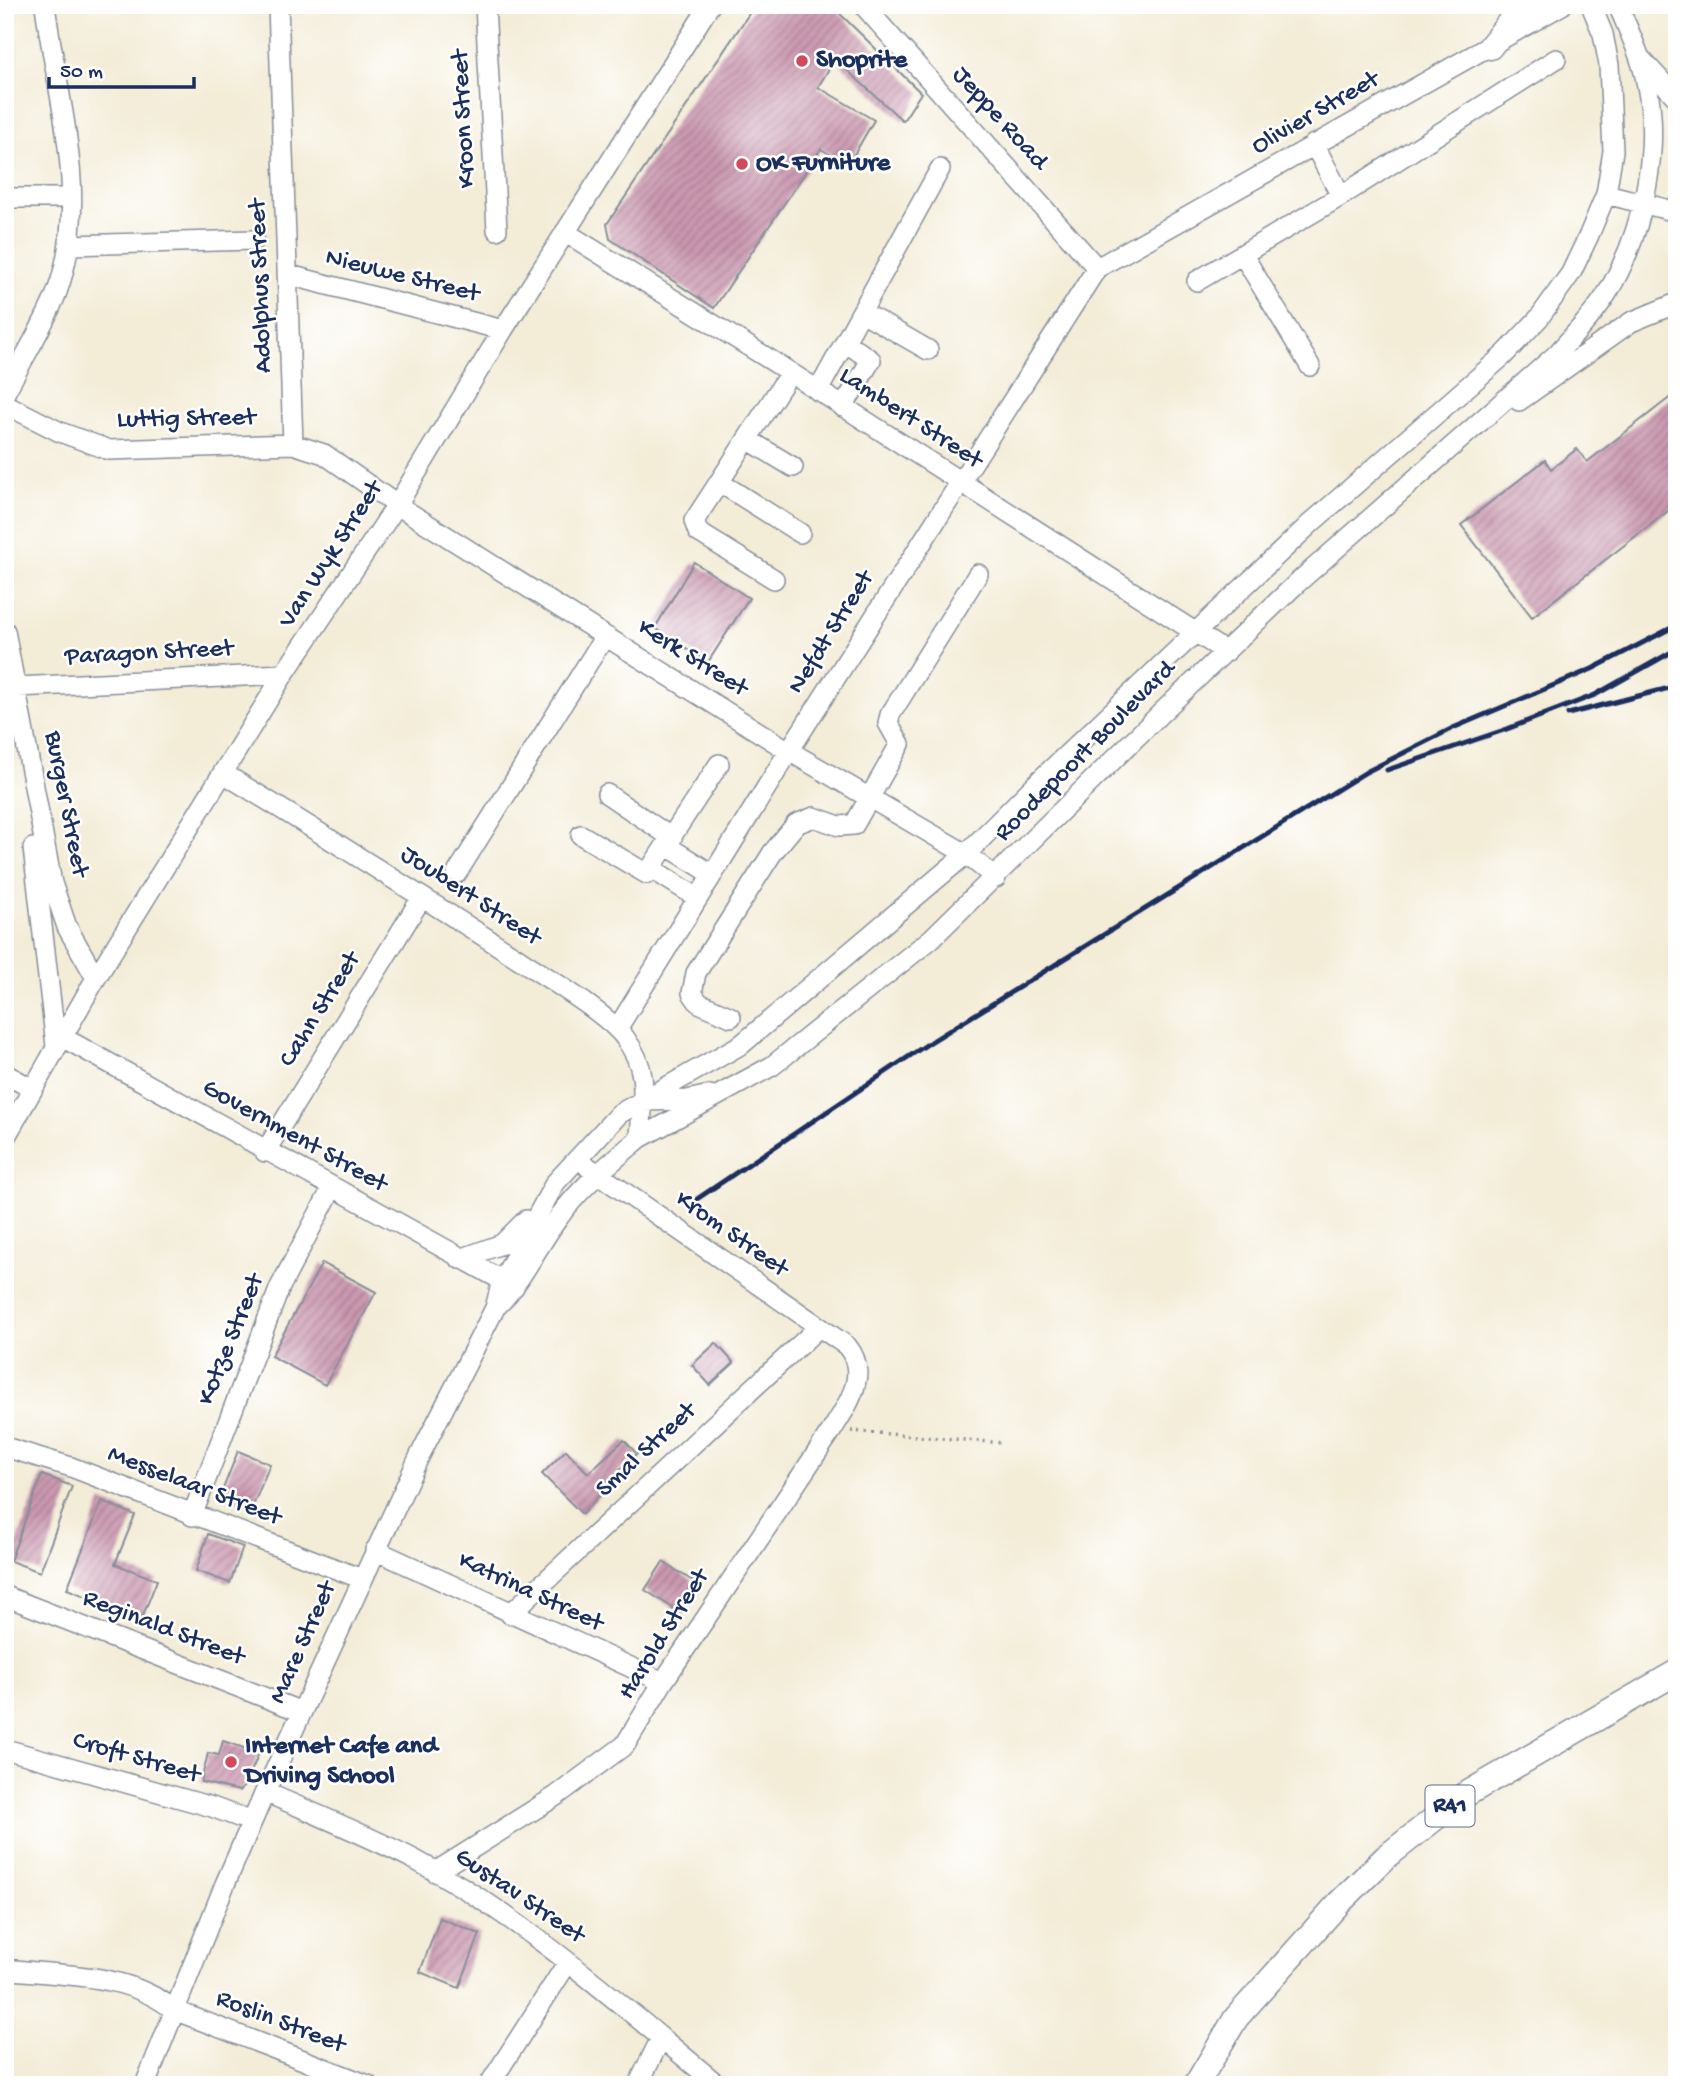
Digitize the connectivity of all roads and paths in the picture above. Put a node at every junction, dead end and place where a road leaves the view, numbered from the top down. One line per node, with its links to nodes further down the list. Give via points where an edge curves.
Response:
1 (45, 5): 19 (street)
2 (278, 5): 28 (street, Adolphus Street)
3 (485, 5): 22 (street, Kroon Street)
4 (710, 5): 23 (street, Van Wyk Street)
5 (863, 5): 27 (street, Jeppe Road)
6 (1523, 5): 10 (main road)
7 (1562, 5): 10 (street, Olivier Street)
8 (1591, 5): 16 (street, Roodepoort Boulevard, via 1609,65 1614,152)
9 (1618, 5): 12 (street)
10 (1490, 47): 14 (street, Olivier Street)
11 (1556, 59): 17 (street)
12 (1641, 59): 13 (street); 20 (street, Roodepoort Boulevard, via 1651,120)
13 (1677, 99)
14 (1314, 144): 17 (street); 27 (street, Olivier Street)
15 (940, 169): 31 (street)
16 (1606, 194): 20 (street); 52 (street, Roodepoort Boulevard, via 1571,273 1539,318)
17 (1341, 196): 26 (street)
18 (5, 198): 19 (street)
19 (71, 198): 25 (street)
20 (1643, 203): 21 (street); 41 (street, Roodepoort Boulevard, via 1624,261 1591,317)
21 (1677, 212)
22 (498, 230)
23 (565, 232): 32 (street, Van Wyk Street); 36 (street, Lambert Street)
24 (254, 240): 25 (street)
25 (69, 246): 38 (street, via 56,294)
26 (1242, 255): 29 (street); 35 (street)
27 (1097, 268): 46 (street, Nefdt Street)
28 (289, 275): 32 (street, Nieuwe Street); 43 (street, Adolphus Street)
29 (1197, 281)
30 (1677, 303): 41 (street, via 1631,322)
31 (862, 312): 33 (street); 34 (street)
32 (503, 330): 47 (street, Van Wyk Street)
33 (845, 342): 37 (street); 40 (street, via 871,360)
34 (928, 350)
35 (1310, 366)
36 (790, 373): 37 (street, Lambert Street); 42 (street)
37 (818, 391): 40 (street, Lambert Street)
38 (5, 393)
39 (5, 404): 43 (street, Luttig Street, via 109,450)
40 (843, 407): 46 (street, Lambert Street)
41 (1466, 436): 54 (street, Roodepoort Boulevard, via 1296,584)
42 (747, 439): 44 (street); 45 (street)
43 (293, 444): 47 (street, via 324,454)
44 (793, 467)
45 (719, 482): 48 (street); 50 (street, via 696,517 695,528)
46 (959, 483): 52 (street, Lambert Street); 57 (street, Nefdt Street)
47 (397, 505): 53 (street, Kerk Street); 55 (street, Van Wyk Street)
48 (800, 533)
49 (978, 574): 61 (street, via 890,715 888,723 900,744)
50 (774, 579)
51 (5, 631): 56 (street, Burger Street)
52 (1195, 632): 54 (street, Lambert Street); 64 (street, Roodepoort Boulevard)
53 (605, 636): 57 (street, Kerk Street); 66 (street)
54 (1226, 652): 68 (street, Roodepoort Boulevard)
55 (284, 674): 56 (street, Paragon Street); 59 (street, Van Wyk Street)
56 (11, 693): 71 (street, Burger Street, via 52,883 67,927); 74 (street, Burger Street)
57 (789, 751): 61 (street, Kerk Street); 67 (street, Nefdt Street)
58 (719, 764): 63 (street)
59 (223, 773): 69 (street, Joubert Street); 71 (street, Van Wyk Street)
60 (607, 794): 63 (street)
61 (870, 799): 64 (street, Kerk Street); 72 (street, via 854,825 839,826 814,817 796,824 773,852 696,973 692,993 699,1003)
62 (581, 835): 65 (street, via 642,873)
63 (670, 842): 65 (street); 67 (street)
64 (966, 854): 68 (street, Kerk Street); 78 (street, Roodepoort Boulevard, via 742,1044)
65 (652, 869): 70 (street)
66 (457, 873)
67 (712, 874): 70 (street, Nefdt Street)
68 (996, 878): 77 (street, Roodepoort Boulevard, via 848,1008 772,1066)
69 (422, 897): 73 (street, Joubert Street); 81 (street, Cahn Street)
70 (698, 898): 73 (street, Nefdt Street)
71 (96, 978): 74 (street, Van Wyk Street)
72 (731, 1017)
73 (617, 1029): 78 (street, Joubert Street, via 644,1073)
74 (59, 1042): 76 (street, Van Wyk Street); 81 (street, Government Street)
75 (5, 1074): 76 (street)
76 (33, 1089): 79 (street, Van Wyk Street)
77 (729, 1090): 78 (street, via 687,1100); 80 (street, Roodepoort Boulevard)
78 (642, 1101): 80 (street, Joubert Street); 82 (street, Roodepoort Boulevard, via 620,1114)
79 (5, 1138)
80 (640, 1138): 83 (street, Roodepoort Boulevard)
81 (265, 1152): 85 (street, Government Street)
82 (577, 1158): 83 (street, Krom Street); 84 (street, Roodepoort Boulevard)
83 (597, 1174): 87 (street, Roodepoort Boulevard, via 577,1193); 88 (street, Krom Street)
84 (555, 1183): 86 (street, via 502,1244); 87 (street, Roodepoort Boulevard)
85 (332, 1188): 86 (street, Government Street); 93 (street, Kotze Street, via 280,1287)
86 (460, 1259): 87 (street, Government Street)
87 (508, 1284): 94 (street, Mare Street)
88 (819, 1327): 89 (street, Krom Street); 97 (street, Smal Street)
89 (854, 1356): 90 (street, Harold Street, via 855,1388)
90 (832, 1430): 91 (path); 99 (street, Harold Street)
91 (1004, 1443)
92 (5, 1447): 93 (street, Messelaar Street, via 71,1467)
93 (192, 1516): 95 (street, Messelaar Street)
94 (375, 1550): 95 (street, Mare Street); 97 (street, Katrina Street)
95 (362, 1579): 100 (street, Mare Street)
96 (5, 1595): 100 (street, Reginald Street)
97 (510, 1614): 99 (street, Katrina Street)
98 (1677, 1672): 107 (main road, R41, via 1463,1796 1386,1857 1339,1903)
99 (663, 1682): 104 (street, Harold Street, via 641,1723 612,1756)
100 (302, 1712): 102 (street, Mare Street)
101 (5, 1749): 103 (street, Croft Street)
102 (265, 1792): 103 (street, Mare Street); 104 (street, Gustav Street)
103 (252, 1822): 108 (street, Mare Street)
104 (435, 1872): 105 (street, Gustav Street)
105 (568, 1962): 109 (street, Gustav Street); 112 (street)
106 (5, 1969): 108 (street, Roslin Street, via 126,1983)
107 (1263, 1992): 115 (main road, R41, via 1236,2018); 116 (main road, R41)
108 (174, 2010): 110 (street, Mare Street); 111 (street, Roslin Street)
109 (661, 2038): 113 (street); 114 (street, Gustav Street)
110 (145, 2085)
111 (368, 2085)
112 (489, 2085)
113 (638, 2085)
114 (718, 2085)
115 (1196, 2085)
116 (1213, 2085)

